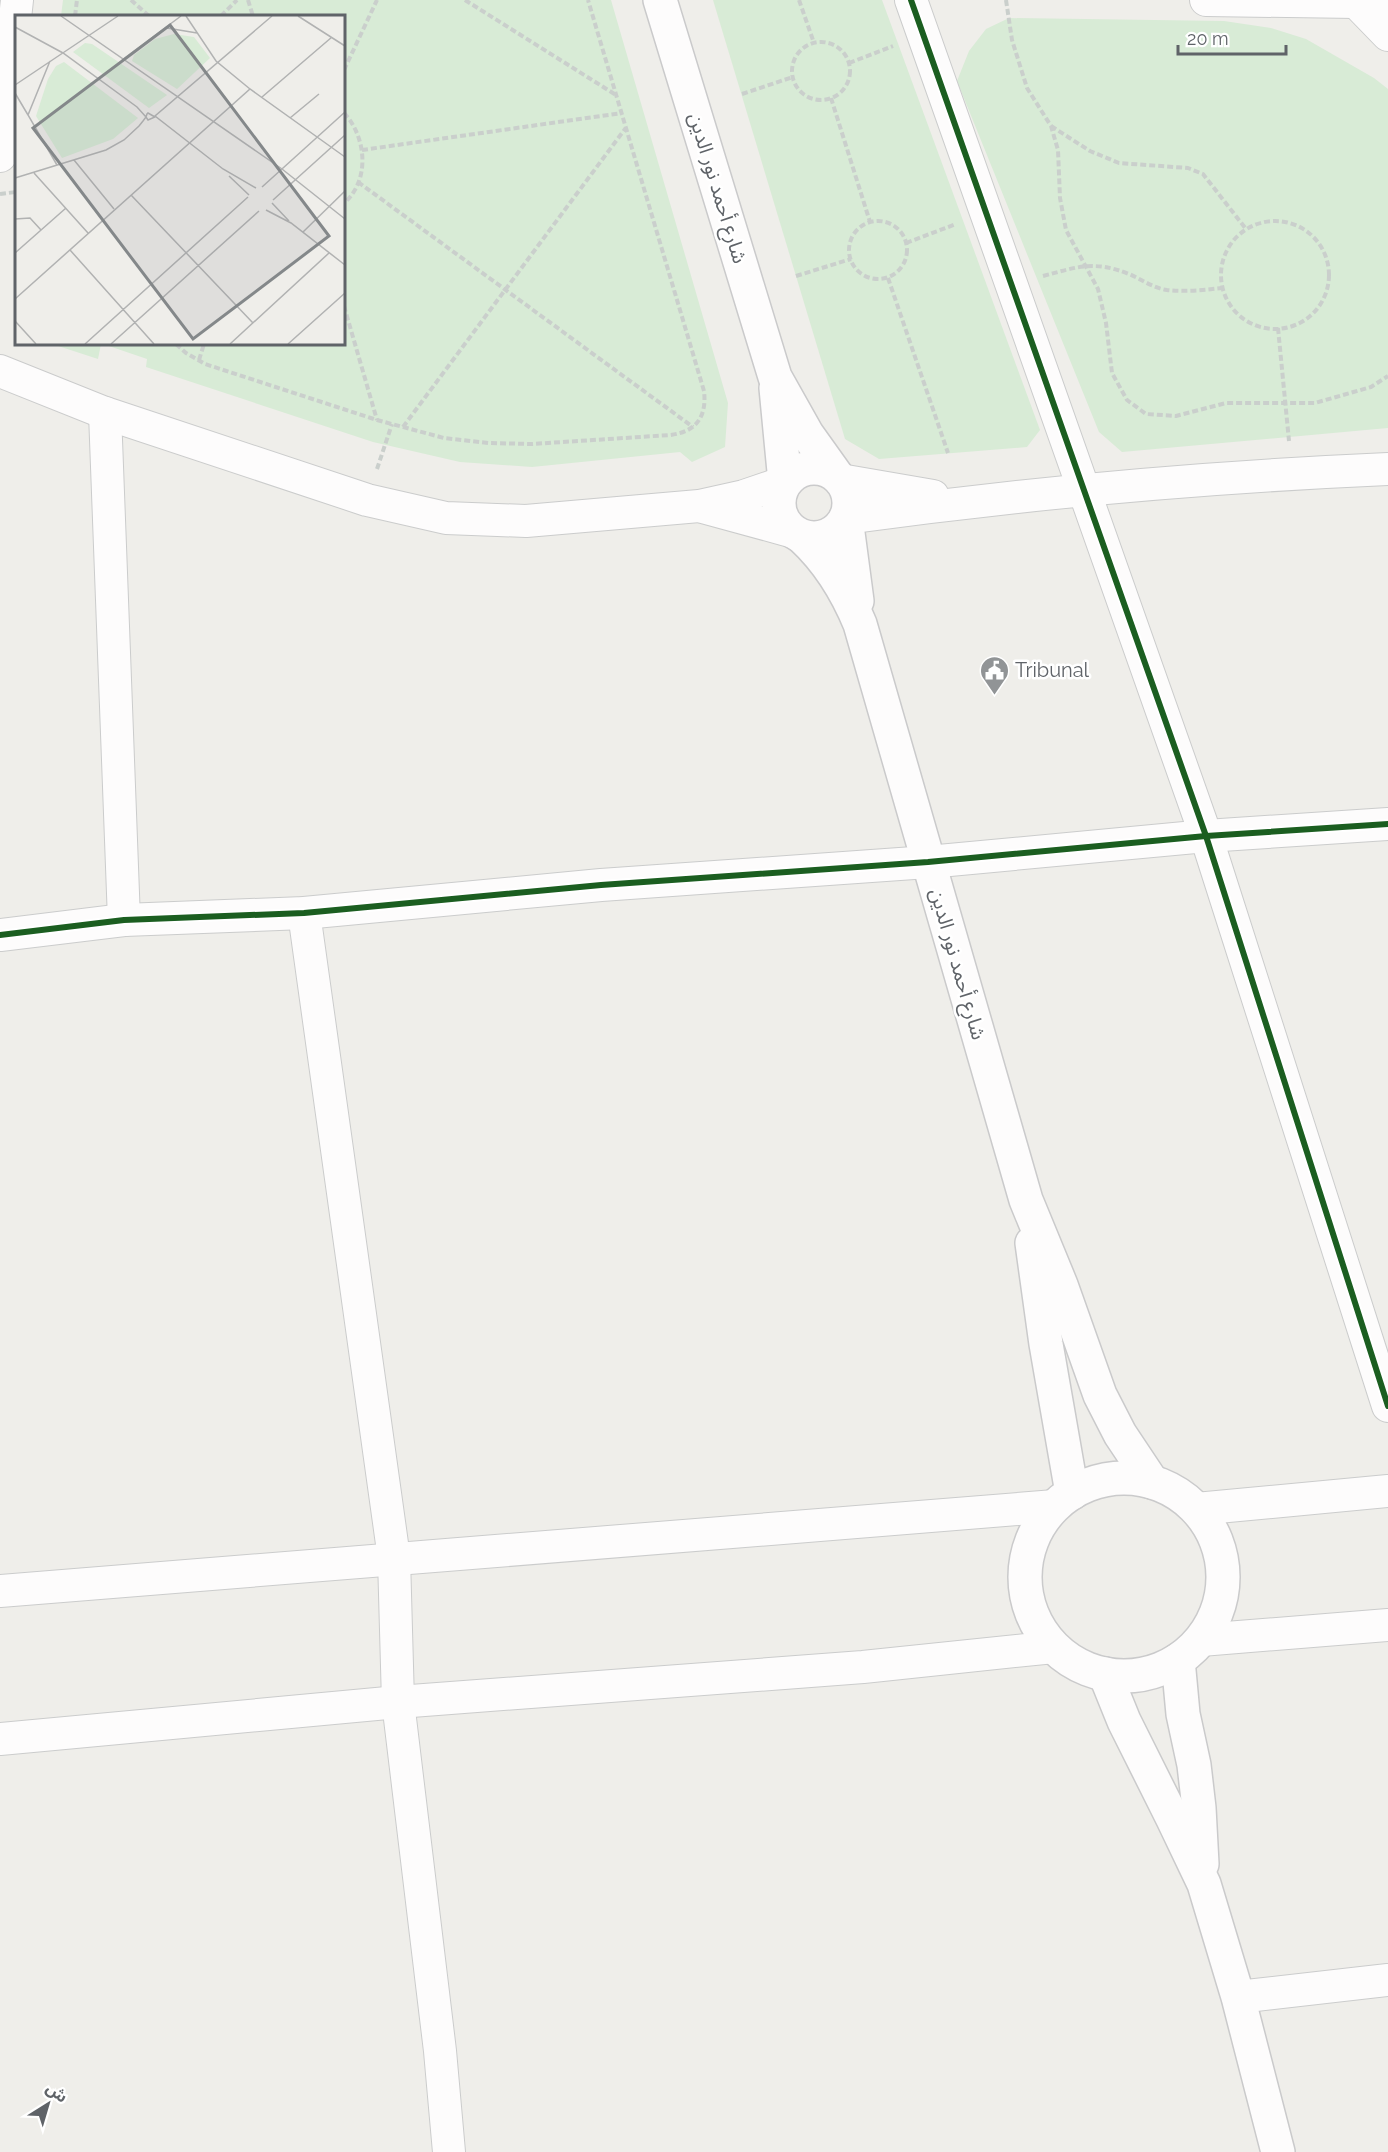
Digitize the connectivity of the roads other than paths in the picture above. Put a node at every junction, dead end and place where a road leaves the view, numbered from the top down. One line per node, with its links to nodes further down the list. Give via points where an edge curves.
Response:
1 (17, 0): 7 (street)
2 (660, 0): 12 (street, شارع أحمد نور الدين)
3 (911, 0): 17 (street)
4 (1206, 0): 6 (street)
5 (1387, 0): 6 (street)
6 (1356, 2): 9 (street)
7 (15, 15)
8 (15, 18): 10 (street)
9 (1388, 35)
10 (0, 156)
11 (0, 371): 13 (street)
12 (775, 377): 15 (street, شارع أحمد نور الدين, via 807,434); 16 (street, شارع أحمد نور الدين)
13 (105, 413): 19 (street, via 367,500 446,518 526,521); 27 (street)
14 (1388, 469): 17 (street)
15 (839, 478): 16 (street, via 816,468 804,469); 18 (street); 20 (street, via 849,498)
16 (785, 482): 19 (street); 21 (street, via 780,492 780,514 785,525)
17 (1084, 489): 18 (street); 24 (street)
18 (966, 501): 20 (street)
19 (699, 506): 21 (street)
20 (846, 518): 21 (street, via 823,538); 22 (street, شارع أحمد نور الدين)
21 (798, 535): 22 (street, شارع أحمد نور الدين, via 830,567 848,594)
22 (860, 624): 25 (street, شارع أحمد نور الدين)
23 (1388, 824): 24 (street)
24 (1206, 836): 25 (street); 30 (street)
25 (928, 862): 26 (street, via 600,885); 29 (street, شارع أحمد نور الدين)
26 (304, 913): 27 (street); 35 (street)
27 (124, 920): 28 (street)
28 (0, 935)
29 (1026, 1200): 31 (street, via 1100,1395); 33 (street)
30 (1388, 1406)
31 (1152, 1482): 33 (street, via 1111,1479 1091,1484); 34 (street, via 1176,1493)
32 (1388, 1491): 34 (street)
33 (1064, 1500): 35 (street); 38 (street, via 1033,1538 1025,1576 1032,1615)
34 (1196, 1509): 39 (street, via 1217,1544 1223,1584 1212,1623)
35 (393, 1558): 36 (street); 41 (street)
36 (0, 1591)
37 (1388, 1625): 39 (street)
38 (1054, 1647): 40 (street, via 1069,1659); 41 (street, via 863,1667)
39 (1190, 1650): 40 (street, via 1161,1669 1143,1675); 43 (street, via 1183,1714 1194,1765)
40 (1105, 1674): 43 (street)
41 (398, 1702): 42 (street); 46 (street)
42 (0, 1739)
43 (1204, 1884): 45 (street)
44 (1388, 1980): 45 (street)
45 (1238, 1997): 47 (street)
46 (449, 2152)
47 (1278, 2152)

